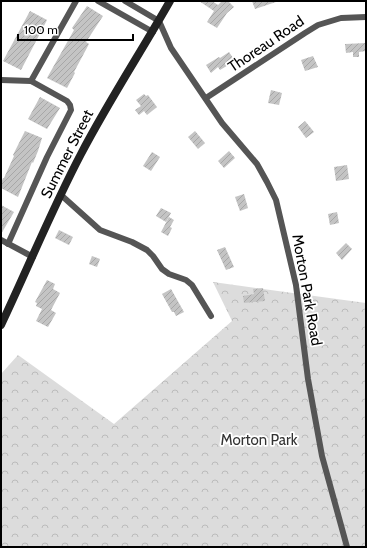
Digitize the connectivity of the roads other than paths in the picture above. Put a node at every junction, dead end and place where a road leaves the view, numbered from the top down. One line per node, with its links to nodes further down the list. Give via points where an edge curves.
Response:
1 (76, 1): 9 (street)
2 (98, 1): 7 (street)
3 (125, 1): 6 (street)
4 (170, 1): 6 (main road, Summer Street)
5 (366, 17): 10 (street, Thoreau Road, via 341,18 318,25)
6 (159, 20): 7 (main road, Summer Street); 10 (street, Morton Park Road, via 171,48)
7 (152, 32): 11 (main road, Summer Street, via 96,126)
8 (1, 80): 9 (street)
9 (31, 81): 13 (street, via 67,101 71,110)
10 (206, 98): 17 (street, Morton Park Road, via 222,123 257,164 276,200 296,285 308,379 322,456)
11 (61, 195): 14 (main road, Summer Street); 15 (street, via 100,230 146,250 162,269 186,280)
12 (1, 240): 13 (street)
13 (8, 244): 14 (street)
14 (33, 257): 16 (main road, Summer Street)
15 (211, 316)
16 (1, 325)
17 (346, 547)

